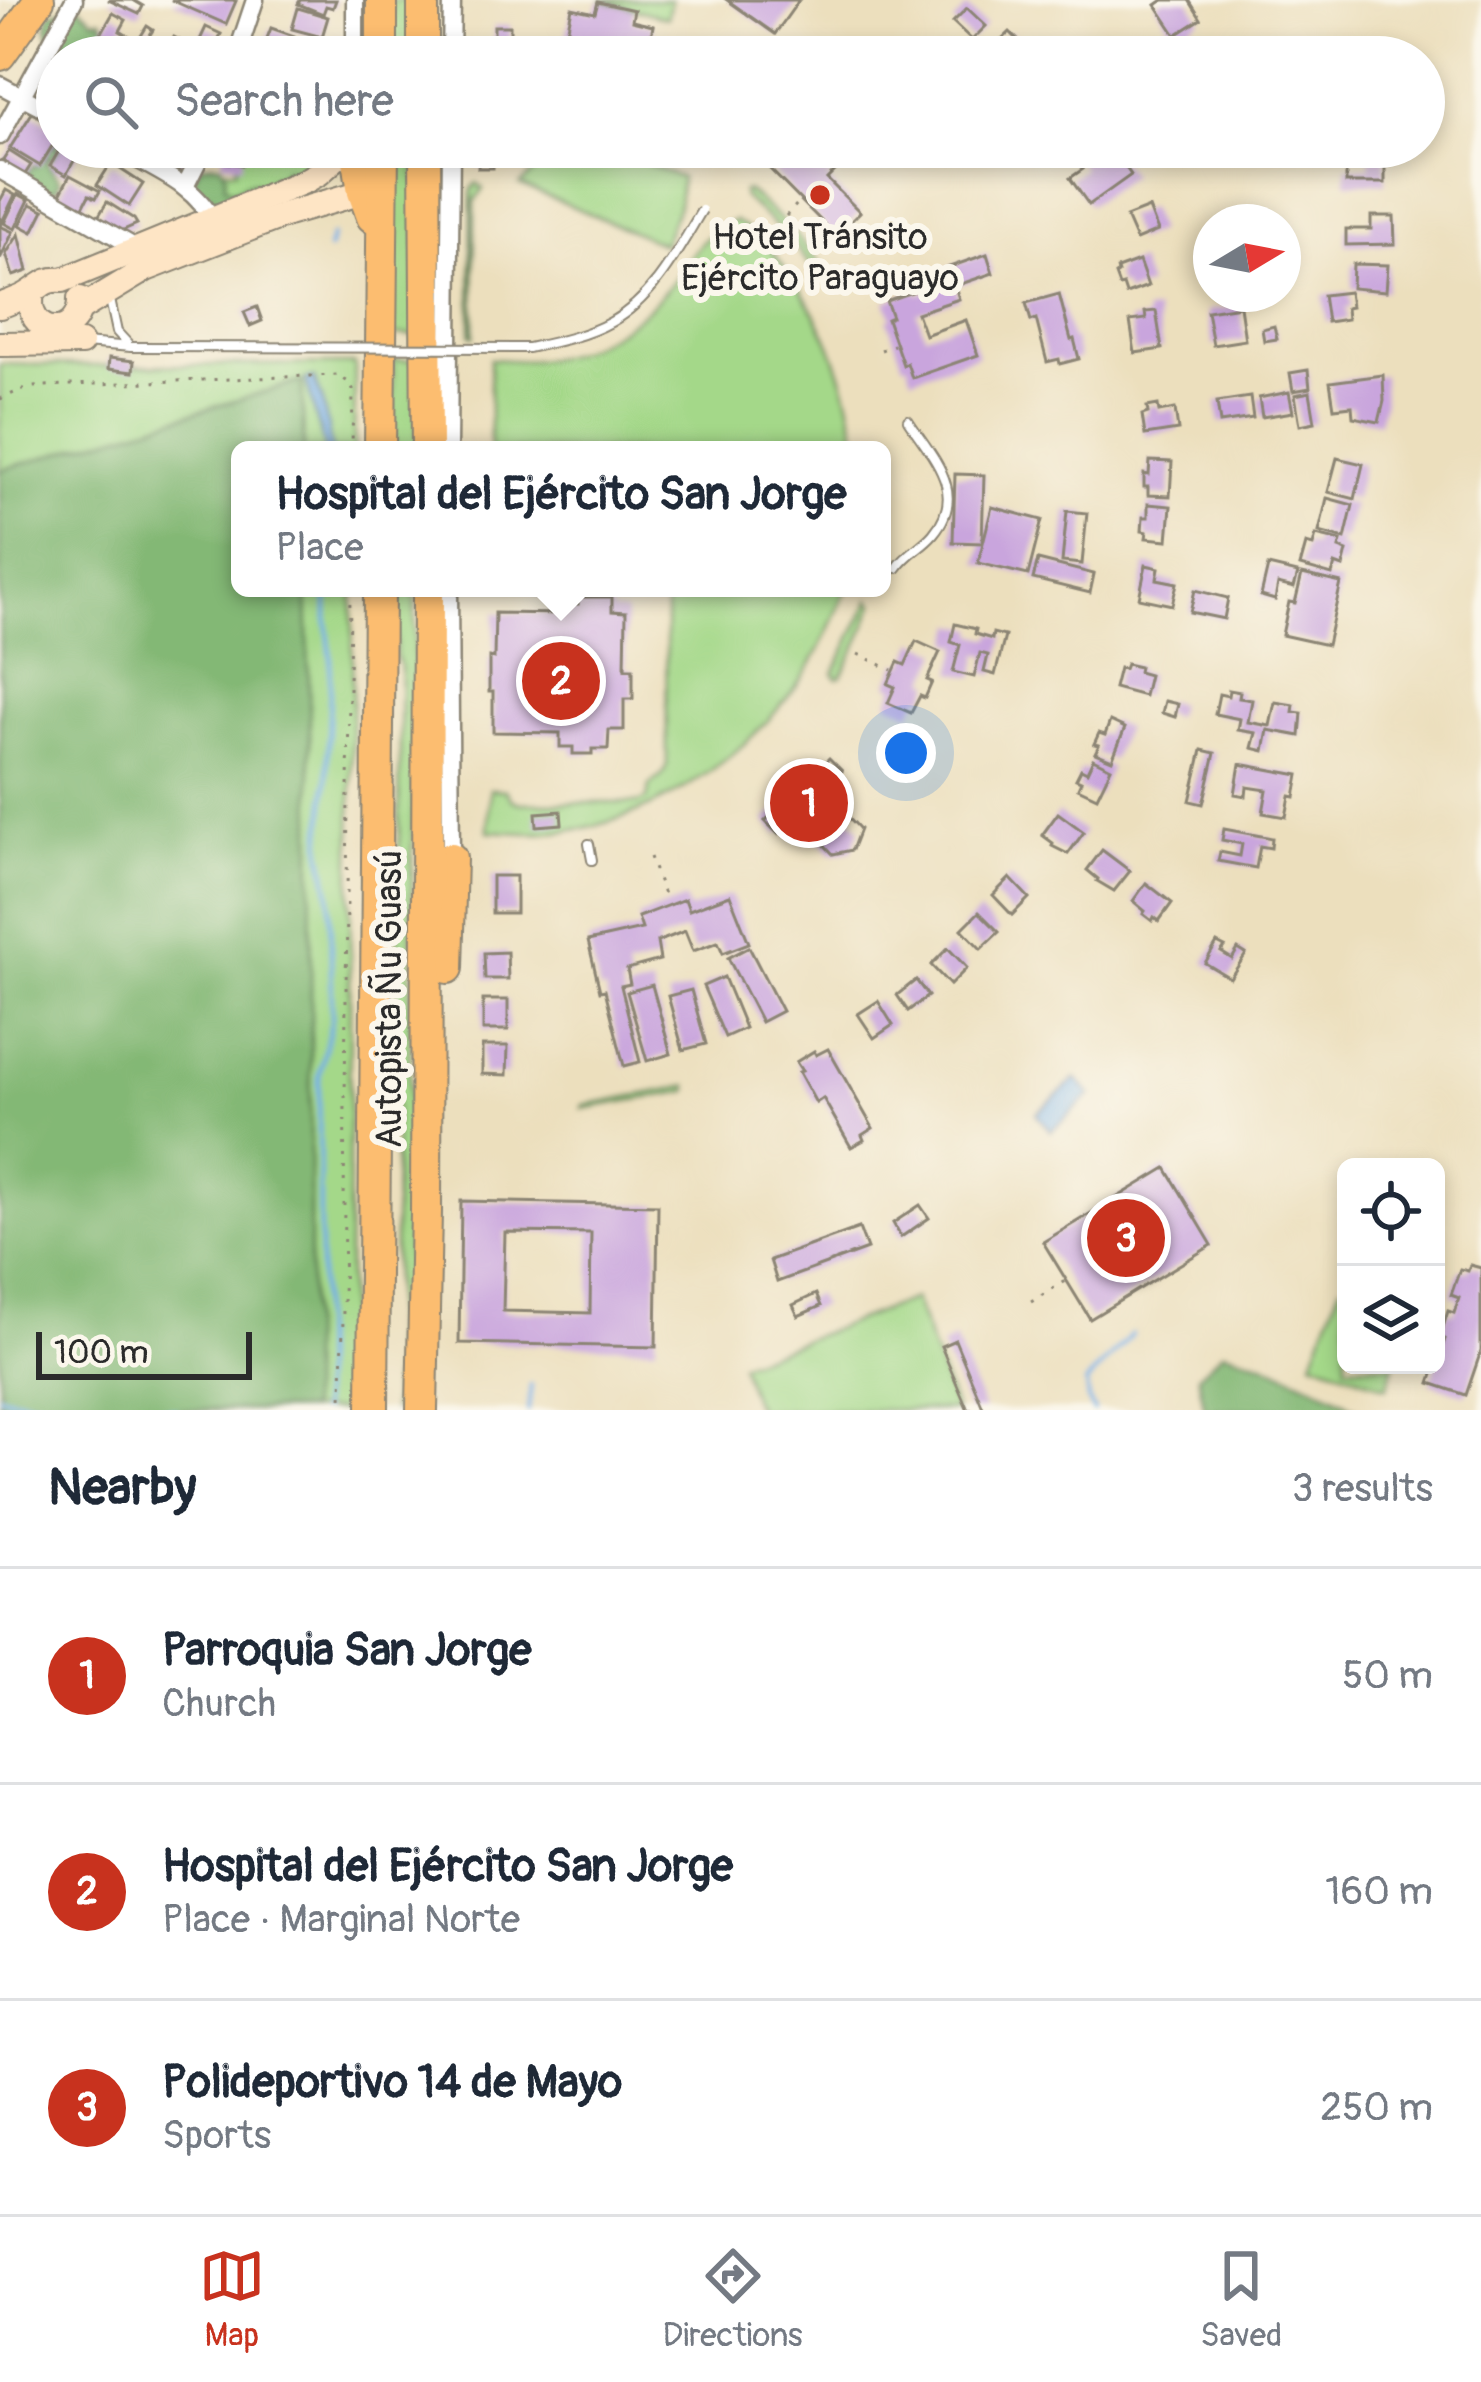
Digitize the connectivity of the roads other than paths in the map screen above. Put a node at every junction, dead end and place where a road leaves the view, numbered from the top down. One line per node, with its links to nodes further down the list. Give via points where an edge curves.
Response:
1 (17, 0): 9 (highway)
2 (39, 0): 16 (highway)
3 (74, 0): 10 (street)
4 (255, 0): 11 (street)
5 (355, 0): 12 (street)
6 (382, 0): 13 (highway)
7 (423, 0): 14 (highway)
8 (452, 0): 15 (street)
9 (0, 24)
10 (55, 36)
11 (243, 36)
12 (355, 36)
13 (382, 36)
14 (424, 36)
15 (451, 36)
16 (0, 56)
17 (36, 72): 19 (street)
18 (0, 85): 19 (street)
19 (23, 97): 20 (street); 21 (street)
20 (36, 104)
21 (0, 136)
22 (151, 168): 30 (street)
23 (195, 168): 30 (street)
24 (325, 168): 33 (main road)
25 (357, 168): 31 (highway)
26 (383, 168): 34 (highway)
27 (425, 168): 46 (highway)
28 (451, 168): 47 (street)
29 (0, 170): 35 (street)
30 (185, 187): 33 (street)
31 (363, 192): 33 (main road); 34 (highway)
32 (702, 210): 43 (lane, bridge, via 634,304 614,321 557,342)
33 (216, 229): 35 (main road); 37 (main road)
34 (382, 247): 45 (highway)
35 (136, 248): 36 (main road)
36 (63, 280): 38 (main road); 40 (main road, via 80,297)
37 (109, 292): 40 (main road); 43 (lane, via 117,332)
38 (32, 293): 39 (main road); 40 (main road, via 33,317)
39 (0, 306)
40 (67, 326): 41 (main road); 42 (main road); 43 (lane)
41 (0, 328)
42 (0, 344)
43 (131, 347)
44 (908, 420): 48 (lane, via 941,466 947,503 938,528)
45 (380, 441)
46 (428, 441)
47 (448, 441)
48 (897, 568)
49 (380, 597): 56 (highway, Autopista Ñu Guasú)
50 (428, 597): 55 (highway, Autopista Ñu Guasú)
51 (449, 597): 53 (street)
52 (590, 844): 54 (lane)
53 (458, 858): 55 (highway, via 443,1114)
54 (592, 860)
55 (426, 1212): 57 (highway, Autopista Ñu Guasú)
56 (374, 1410)
57 (422, 1410)

